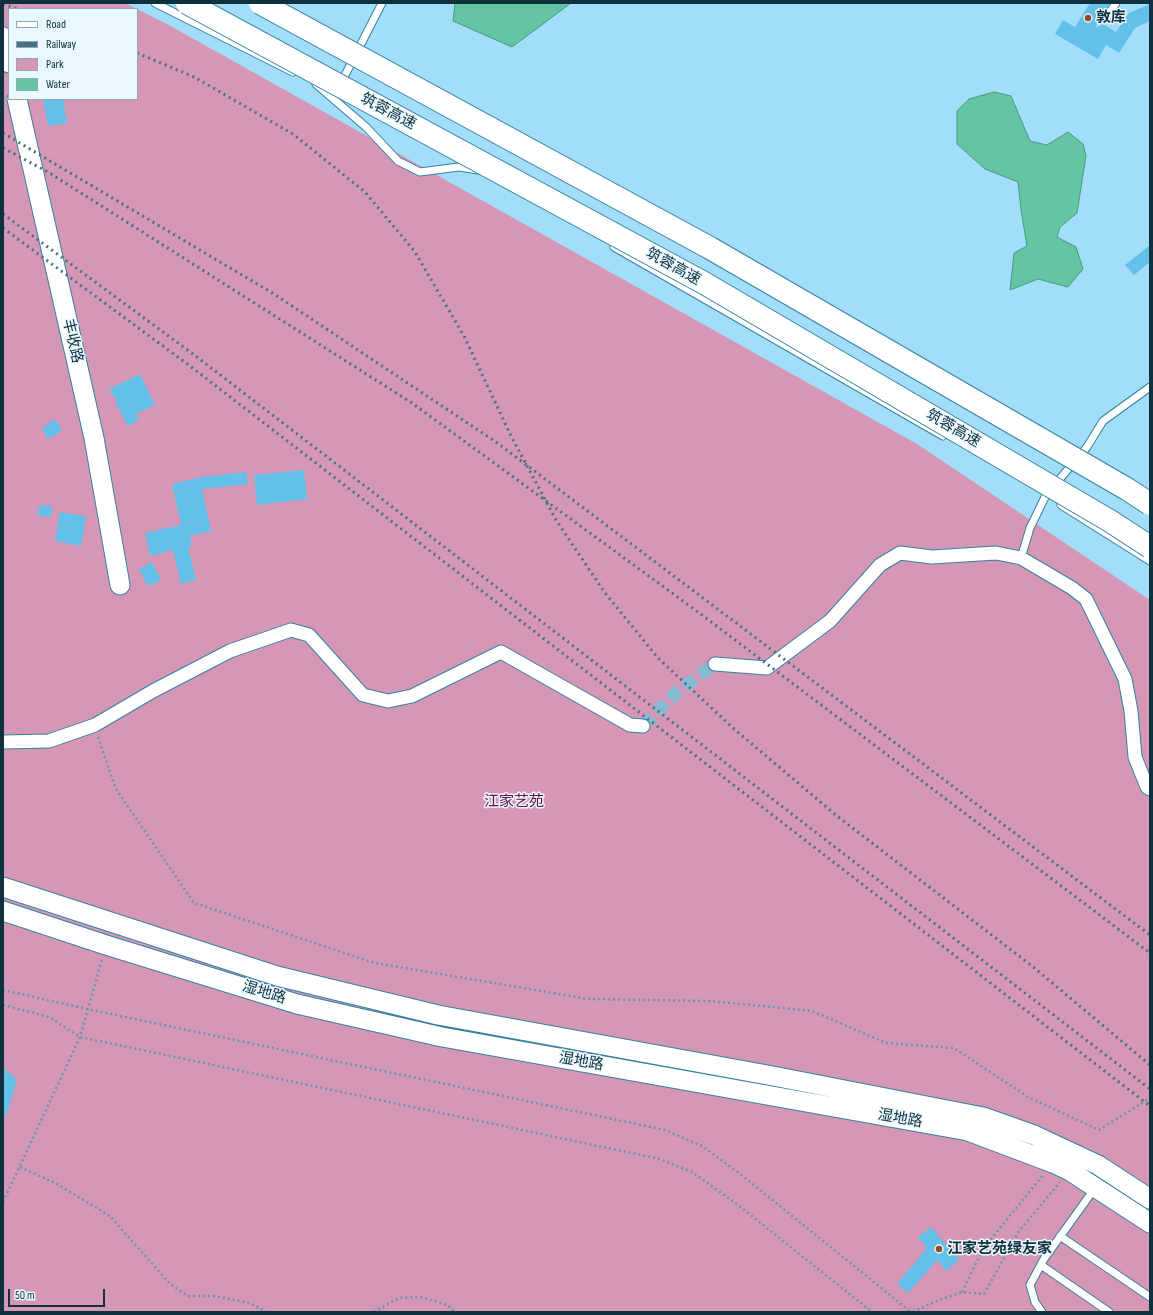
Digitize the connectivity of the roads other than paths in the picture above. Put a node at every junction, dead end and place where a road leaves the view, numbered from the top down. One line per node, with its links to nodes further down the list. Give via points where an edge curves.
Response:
1 (156, 3): 9 (lane, via 320,86)
2 (187, 3): 18 (highway, 筑蓉高速, bridge, via 704,283)
3 (260, 3): 17 (highway, bridge, via 710,248)
4 (382, 3): 9 (lane)
5 (1116, 3): 6 (lane)
6 (1108, 17)
7 (3, 37): 8 (street)
8 (8, 59)
9 (334, 98): 11 (lane, via 398,161 420,172 459,167 482,171)
10 (17, 100): 21 (street, 丰收路, via 94,438)
11 (502, 182)
12 (605, 242): 14 (lane)
13 (1150, 387): 16 (lane, via 1104,422 1087,447)
14 (950, 440)
15 (1039, 491): 16 (lane)
16 (1046, 495): 19 (lane, via 1030,528); 20 (lane)
17 (1150, 504)
18 (1150, 547)
19 (1021, 558): 22 (street, via 996,553 932,557 900,552 880,565 830,621 767,668); 25 (street, via 1086,599 1125,679 1131,711 1134,756 1146,787)
20 (1150, 561)
21 (120, 585)
22 (715, 664)
23 (643, 726): 24 (street, via 630,726 501,652 412,696 388,701 363,695 309,635 291,630 230,651 152,690 94,725 49,741)
24 (3, 742)
25 (1150, 789)
26 (3, 887): 29 (street, 湿地路, via 277,976 430,1013 983,1117 1034,1136 1098,1165)
27 (3, 911): 28 (street, 湿地路, via 297,1004 434,1035 968,1131 1053,1163)
28 (1095, 1187): 30 (street, 湿地路); 31 (lane)
29 (1150, 1199)
30 (1150, 1223)
31 (1060, 1236): 32 (lane); 33 (lane)
32 (1040, 1265): 34 (lane, via 1030,1286 1035,1302); 35 (lane)
33 (1150, 1297)
34 (1042, 1312)
35 (1108, 1312)

